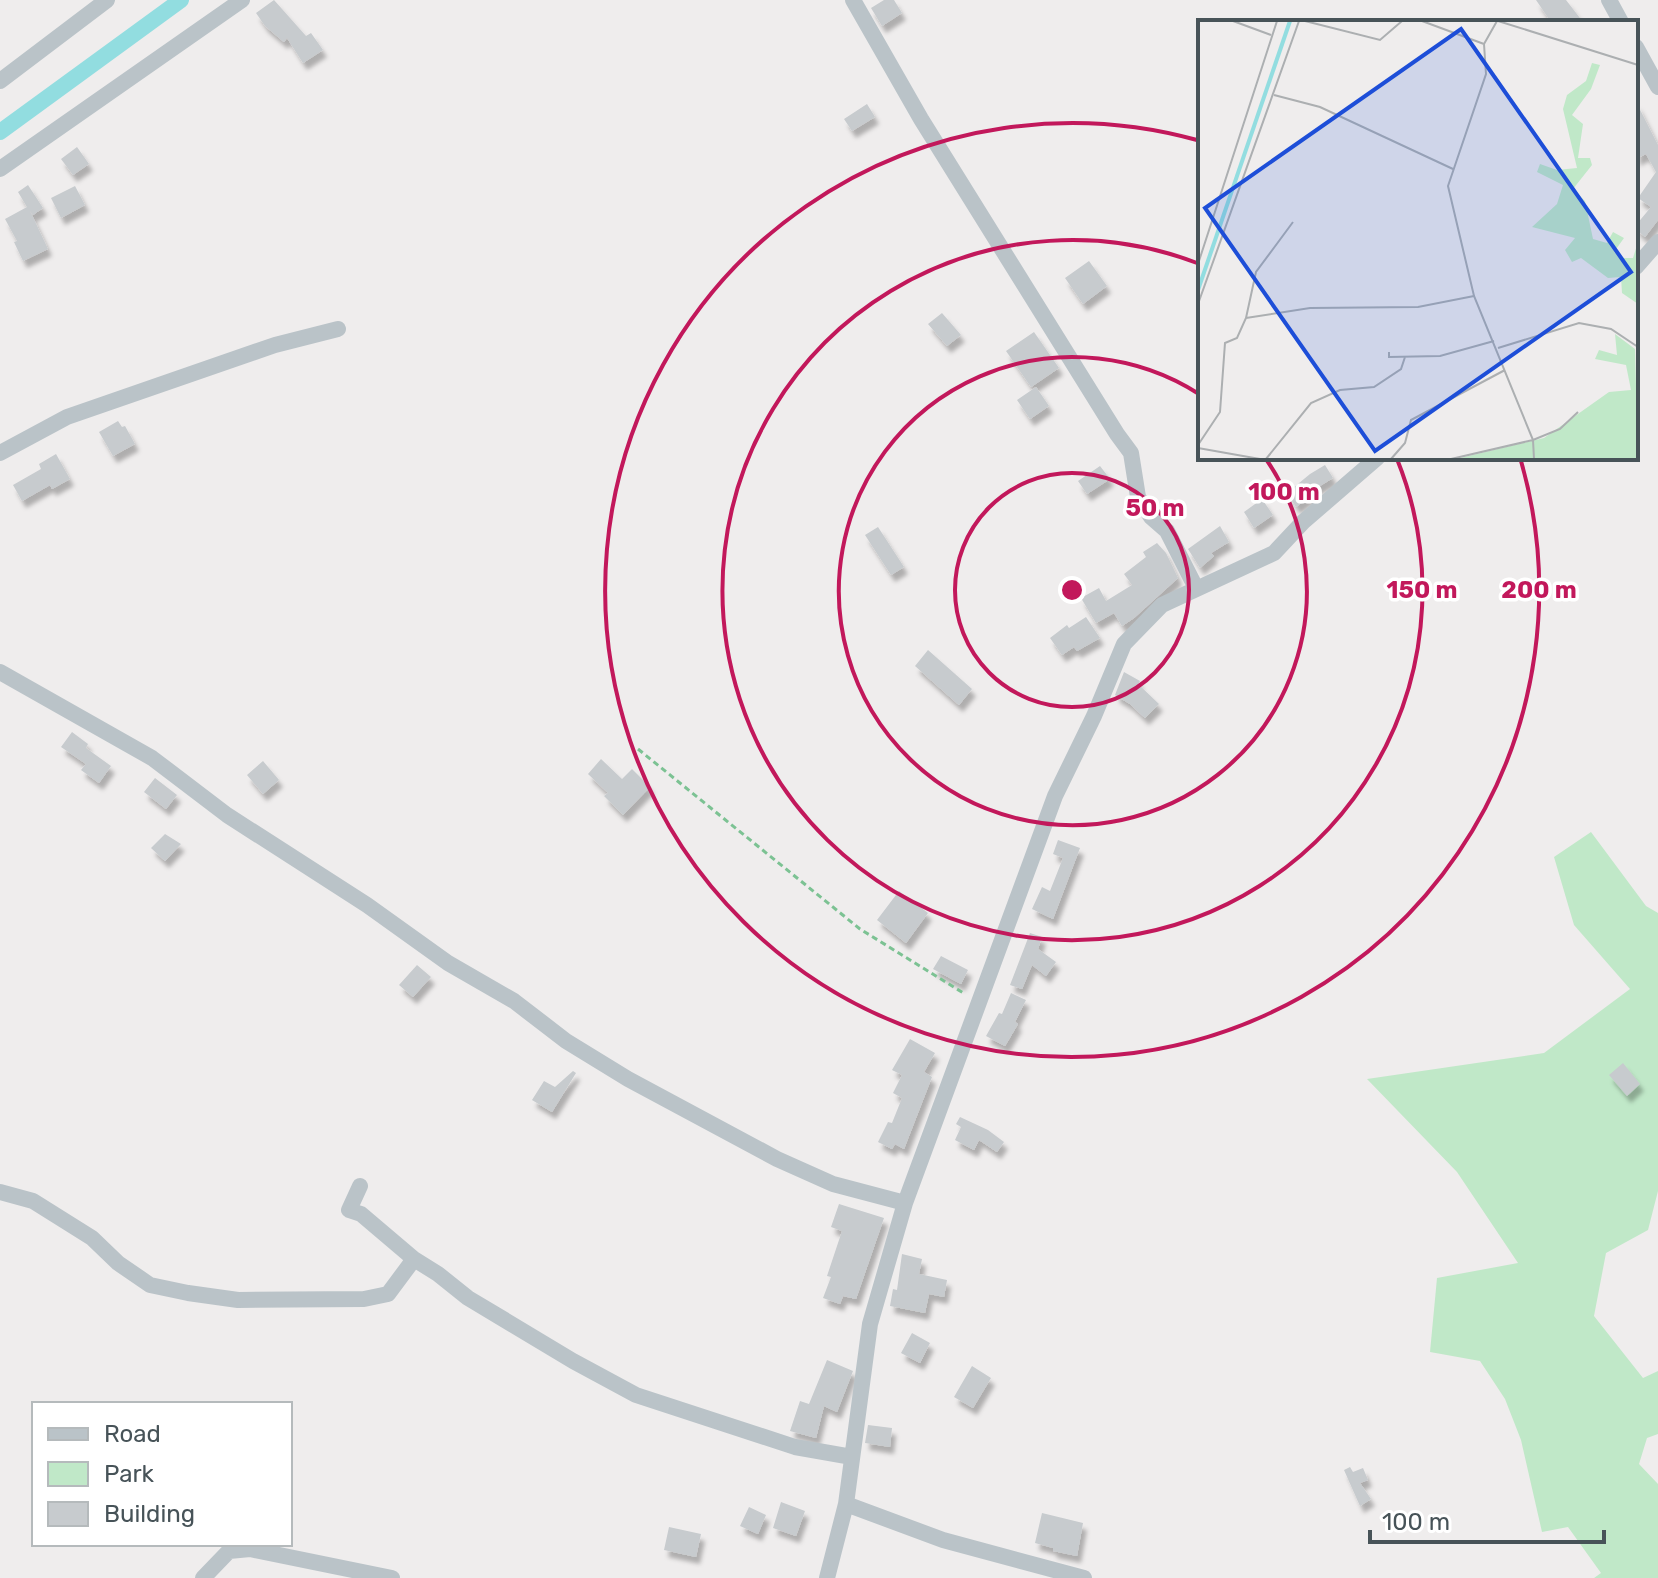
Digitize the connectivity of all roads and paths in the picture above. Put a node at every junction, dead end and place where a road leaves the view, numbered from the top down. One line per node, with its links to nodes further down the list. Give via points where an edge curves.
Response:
1 (107, 0): 7 (street)
2 (242, 0): 9 (street)
3 (853, 0): 15 (street, via 921,119 1131,453 1138,497 1167,531)
4 (1609, 0): 5 (street)
5 (1620, 20)
6 (1638, 51): 8 (street)
7 (0, 81)
8 (1658, 87)
9 (0, 169)
10 (1658, 242): 11 (street)
11 (1638, 265)
12 (338, 329): 13 (street, via 275,345 67,417)
13 (0, 453)
14 (1375, 460): 15 (street, via 1274,553)
15 (1196, 588): 18 (street, via 1162,605 1124,644 1055,796)
16 (0, 672): 21 (street, via 152,758 238,823 628,1079 777,1159 833,1184)
17 (638, 749): 18 (path, via 860,929)
18 (979, 1002): 21 (street)
19 (360, 1186): 22 (street, via 349,1210 361,1214)
20 (0, 1192): 22 (street, via 33,1201 92,1238 150,1285 188,1293 238,1300 364,1299 388,1294)
21 (905, 1203): 23 (street, via 870,1324)
22 (414, 1259): 23 (street, via 468,1298 636,1395 795,1447)
23 (852, 1457): 24 (street)
24 (846, 1504): 27 (street); 28 (street, via 943,1540)
25 (203, 1578): 26 (street, via 229,1551 250,1549)
26 (392, 1578)
27 (827, 1578)
28 (1084, 1578)

